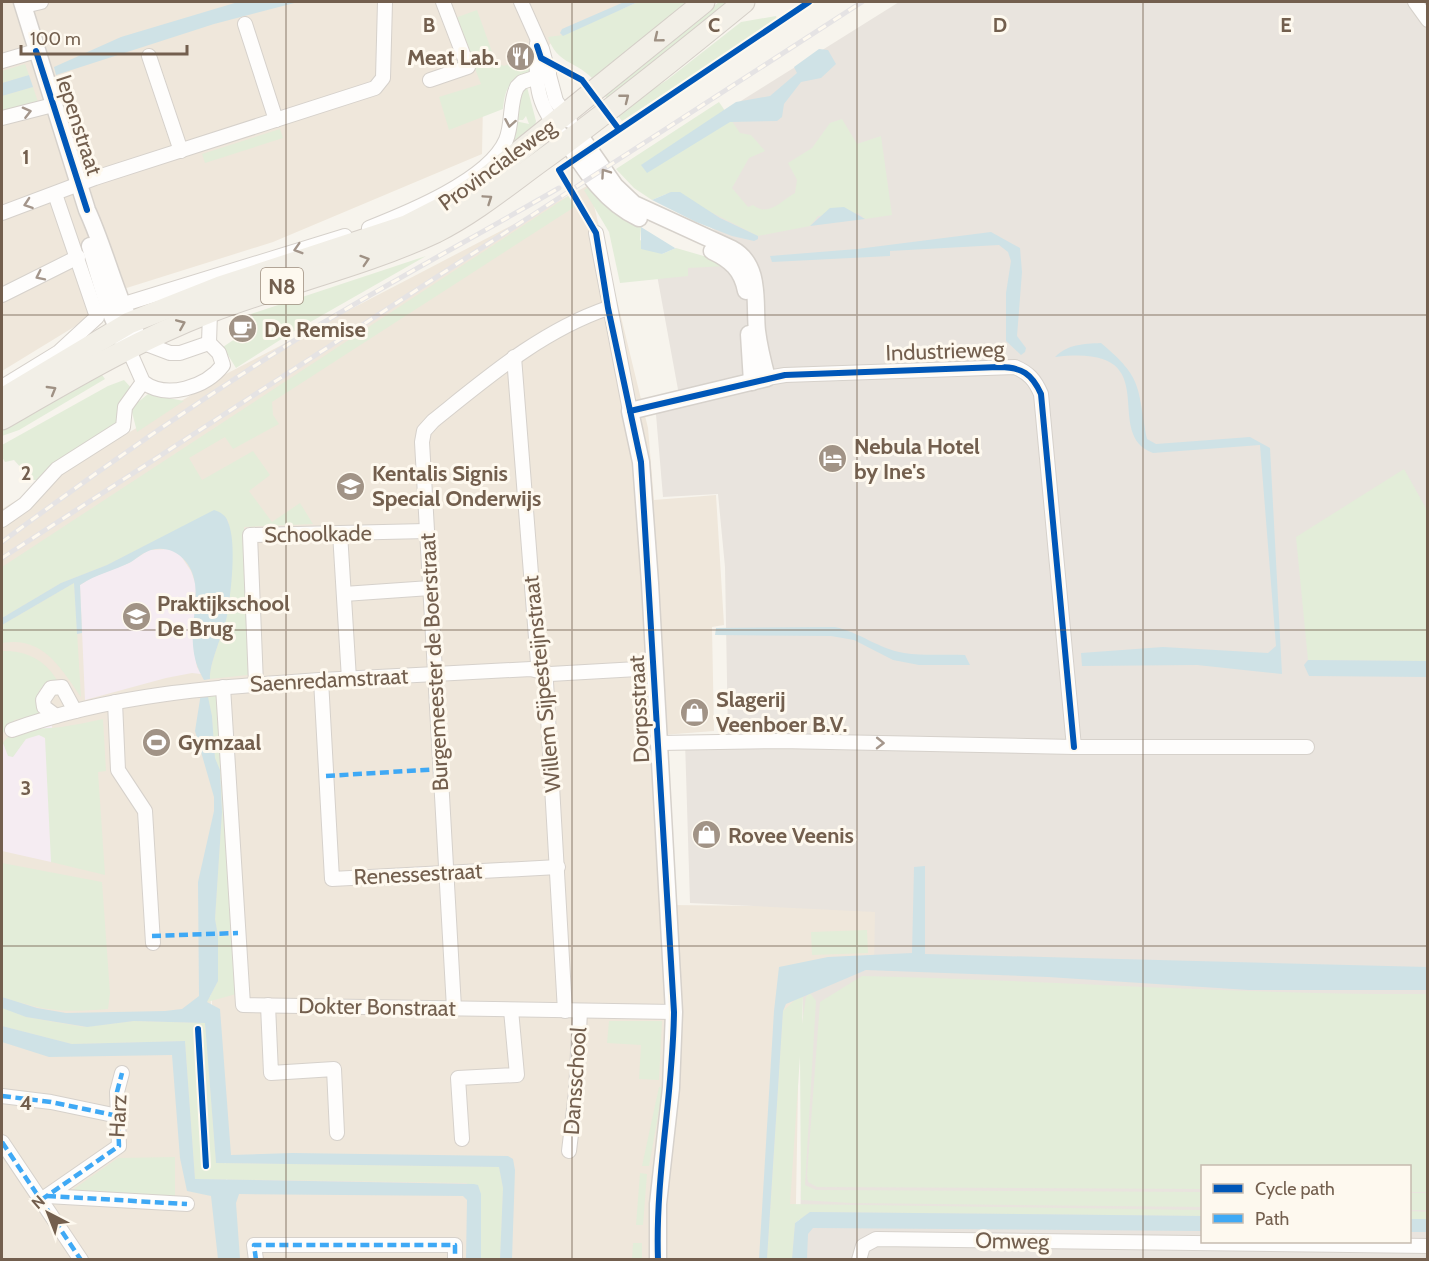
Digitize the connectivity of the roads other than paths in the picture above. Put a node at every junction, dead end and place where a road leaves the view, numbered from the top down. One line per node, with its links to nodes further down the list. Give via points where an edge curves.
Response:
1 (41, 2): 8 (street)
2 (385, 2): 19 (street, via 380,84)
3 (443, 2): 15 (street, via 468,67)
4 (521, 2): 14 (street, via 537,35)
5 (704, 2): 18 (main road, Provincialeweg / N8, one-way to 18)
6 (744, 2): 20 (main road, Provincialeweg / N8, one-way to 6)
7 (1415, 2): 9 (street)
8 (23, 4): 11 (street, Iepenstraat)
9 (1428, 20)
10 (245, 24): 19 (street)
11 (36, 51): 13 (street); 16 (street, Iepenstraat)
12 (149, 56): 21 (street)
13 (2, 61)
14 (542, 75): 18 (street, via 556,101); 33 (street, Provincialeweg, one-way to 33, via 517,87 512,122 501,150 478,171 416,210)
15 (430, 80)
16 (53, 105): 17 (street, one-way to 16); 22 (street, Iepenstraat)
17 (2, 118)
18 (560, 119): 20 (street); 33 (main road, Provincialeweg / N8, via 480,183 413,222)
19 (276, 120): 21 (street)
20 (573, 137): 32 (main road, Provincialeweg / N8, one-way to 20, via 391,251 438,231 488,200); 37 (street, via 629,201 732,249 745,259 754,282)
21 (181, 151): 22 (street)
22 (80, 186): 23 (street); 24 (street, Iepenstraat)
23 (55, 194): 25 (street, one-way to 25); 26 (street, Iepenstraat)
24 (87, 210): 28 (street, Iepenstraat); 33 (street, Iepenstraat, via 98,233)
25 (2, 213)
26 (68, 231): 28 (street); 29 (street, Iepenstraat)
27 (596, 233): 31 (street, Dorpsstraat)
28 (88, 239): 33 (street, Iepenstraat)
29 (78, 257): 30 (street, one-way to 30); 39 (street, Iepenstraat, via 97,311 95,321 64,349)
30 (2, 295)
31 (608, 308): 36 (street, Burgemeester de Boerstraat, via 547,335); 41 (street, Dorpsstraat)
32 (210, 312): 34 (street); 35 (main road, Provincialeweg / N8, one-way to 32)
33 (122, 319): 35 (street, Iepenstraat); 40 (main road, Provincialeweg / N8)
34 (208, 343): 35 (street, via 180,353); 38 (street, via 219,353 223,365 187,390 156,388)
35 (134, 352): 38 (street); 42 (main road, Provincialeweg / N8, one-way to 35)
36 (514, 357): 44 (street, Burgemeester de Boerstraat, via 424,431); 49 (street, Willem Sijpesteijnstraat, via 538,663)
37 (759, 380): 41 (street, Industrieweg); 60 (street, Industrieweg, via 785,375 999,367 1015,367 1028,373 1041,394)
38 (143, 382): 43 (street, via 125,406 123,427 57,469 25,504)
39 (2, 387)
40 (2, 399)
41 (630, 411): 48 (street, Dorpsstraat, via 641,462)
42 (2, 419)
43 (2, 520)
44 (426, 531): 45 (street, Schoolkade); 46 (street, Burgemeester de Boerstraat)
45 (340, 534): 47 (street); 53 (street, Schoolkade, via 250,535)
46 (430, 588): 47 (street); 50 (street, Burgemeester de Boerstraat)
47 (344, 594): 51 (street)
48 (655, 668): 49 (street, Saenredamstraat); 59 (street, Dorpsstraat)
49 (542, 672): 50 (street, Saenredamstraat, via 531,669); 62 (street, Willem Sijpesteijnstraat, via 546,682)
50 (435, 674): 51 (street, Saenredamstraat); 63 (street, Burgemeester de Boerstraat)
51 (349, 678): 52 (street, Saenredamstraat)
52 (321, 680): 53 (street, Saenredamstraat); 63 (street, Renessestraat, via 332,879)
53 (256, 684): 54 (street, Saenredamstraat)
54 (223, 687): 55 (street, Saenredamstraat); 65 (street, Dokter Bonstraat, via 243,1005)
55 (115, 702): 56 (street, Saenredamstraat); 64 (street, via 118,770 145,811)
56 (75, 711): 57 (street, Saenredamstraat); 57 (street, via 62,687 51,688 43,700 44,707)
57 (56, 716): 58 (street, Saenredamstraat)
58 (12, 730)
59 (659, 743): 60 (street, one-way to 60, via 780,741); 69 (street, Dorpsstraat)
60 (1074, 747): 61 (street)
61 (1308, 747)
62 (558, 867): 63 (street, Renessestraat); 68 (street, Willem Sijpesteijnstraat)
63 (446, 873): 66 (street, Burgemeester de Boerstraat)
64 (153, 943)
65 (268, 1005): 66 (street, Dokter Bonstraat); 73 (street, via 271,1073 334,1069)
66 (454, 1008): 67 (street, Dokter Bonstraat)
67 (511, 1010): 68 (street, Dokter Bonstraat); 74 (street, via 517,1075 458,1078)
68 (572, 1011): 69 (street, Dokter Bonstraat); 76 (street, Dansschool, via 576,1092)
69 (674, 1012): 85 (street, Dorpsstraat, via 671,1089 658,1204)
70 (122, 1073): 72 (street, Harz, via 117,1092)
71 (2, 1096): 72 (street)
72 (118, 1116): 77 (street, Harz, via 119,1146)
73 (338, 1132)
74 (462, 1139)
75 (2, 1142): 77 (street)
76 (569, 1151)
77 (44, 1198): 78 (street); 84 (street)
78 (187, 1204)
79 (1201, 1243): 86 (street, Omweg, via 876,1239 864,1246)
80 (1244, 1243): 81 (street, Omweg)
81 (1428, 1245)
82 (255, 1252): 83 (street)
83 (455, 1252)
84 (81, 1260)
85 (658, 1260)
86 (859, 1260)

